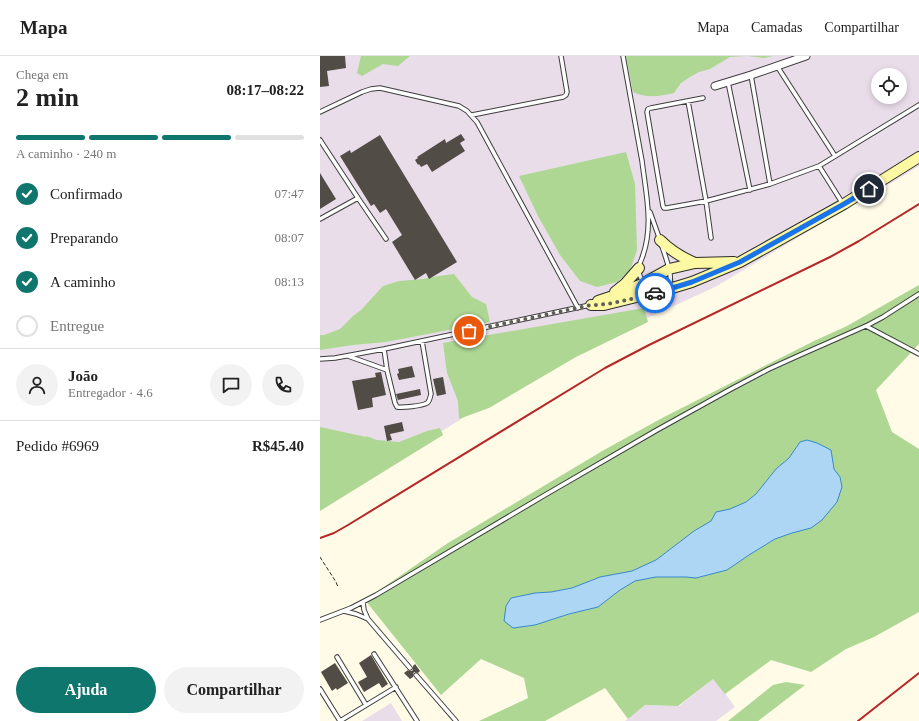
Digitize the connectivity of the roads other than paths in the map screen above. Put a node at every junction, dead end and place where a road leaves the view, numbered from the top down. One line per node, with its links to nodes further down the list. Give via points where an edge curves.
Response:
1 (561, 56): 12 (lane, via 566,96)
2 (623, 56): 22 (lane)
3 (806, 56): 4 (street)
4 (777, 66): 5 (street); 14 (lane)
5 (751, 75): 6 (street); 17 (lane)
6 (728, 82): 7 (street); 18 (lane)
7 (715, 86)
8 (703, 98): 9 (lane)
9 (688, 101): 20 (lane); 20 (lane, via 651,108 647,112 661,196 664,208)
10 (919, 105): 14 (lane)
11 (320, 112): 12 (lane, via 362,92 380,88 459,106)
12 (472, 116): 36 (lane)
13 (320, 140): 19 (lane)
14 (835, 156): 16 (lane)
15 (919, 157): 21 (street)
16 (819, 166): 17 (lane); 21 (lane)
17 (770, 184): 18 (lane)
18 (750, 190): 20 (lane)
19 (358, 198): 23 (lane); 25 (lane)
20 (706, 201): 24 (lane)
21 (844, 204): 27 (street)
22 (649, 209): 26 (lane); 29 (lane, via 647,242)
23 (320, 219)
24 (711, 238)
25 (386, 239)
26 (660, 240): 28 (street, via 674,253); 30 (lane)
27 (740, 262): 28 (street); 32 (street)
28 (694, 263): 30 (street)
29 (639, 268): 31 (lane); 34 (street, via 625,284)
30 (669, 268): 31 (street); 32 (lane, via 670,281)
31 (644, 283): 32 (lane, via 652,288); 34 (street)
32 (664, 290): 35 (street, via 604,305)
33 (919, 294): 37 (lane)
34 (606, 298): 35 (street)
35 (591, 305): 36 (lane)
36 (578, 308): 38 (lane)
37 (866, 326): 40 (lane); 44 (lane, via 731,389)
38 (422, 341): 39 (lane); 43 (lane, via 430,400 426,403 397,407)
39 (384, 349): 41 (lane); 43 (lane)
40 (919, 354)
41 (347, 356): 42 (lane); 43 (lane)
42 (320, 360)
43 (387, 370)
44 (363, 602): 45 (lane); 47 (lane)
45 (343, 611): 46 (lane); 47 (lane)
46 (320, 620)
47 (368, 620): 50 (lane)
48 (374, 654): 52 (lane)
49 (337, 658): 54 (lane)
50 (410, 668)
51 (416, 675): 57 (lane)
52 (396, 688): 54 (lane); 56 (lane)
53 (320, 689): 55 (lane)
54 (366, 705): 55 (lane)
55 (340, 721)
56 (417, 721)
57 (456, 721)

